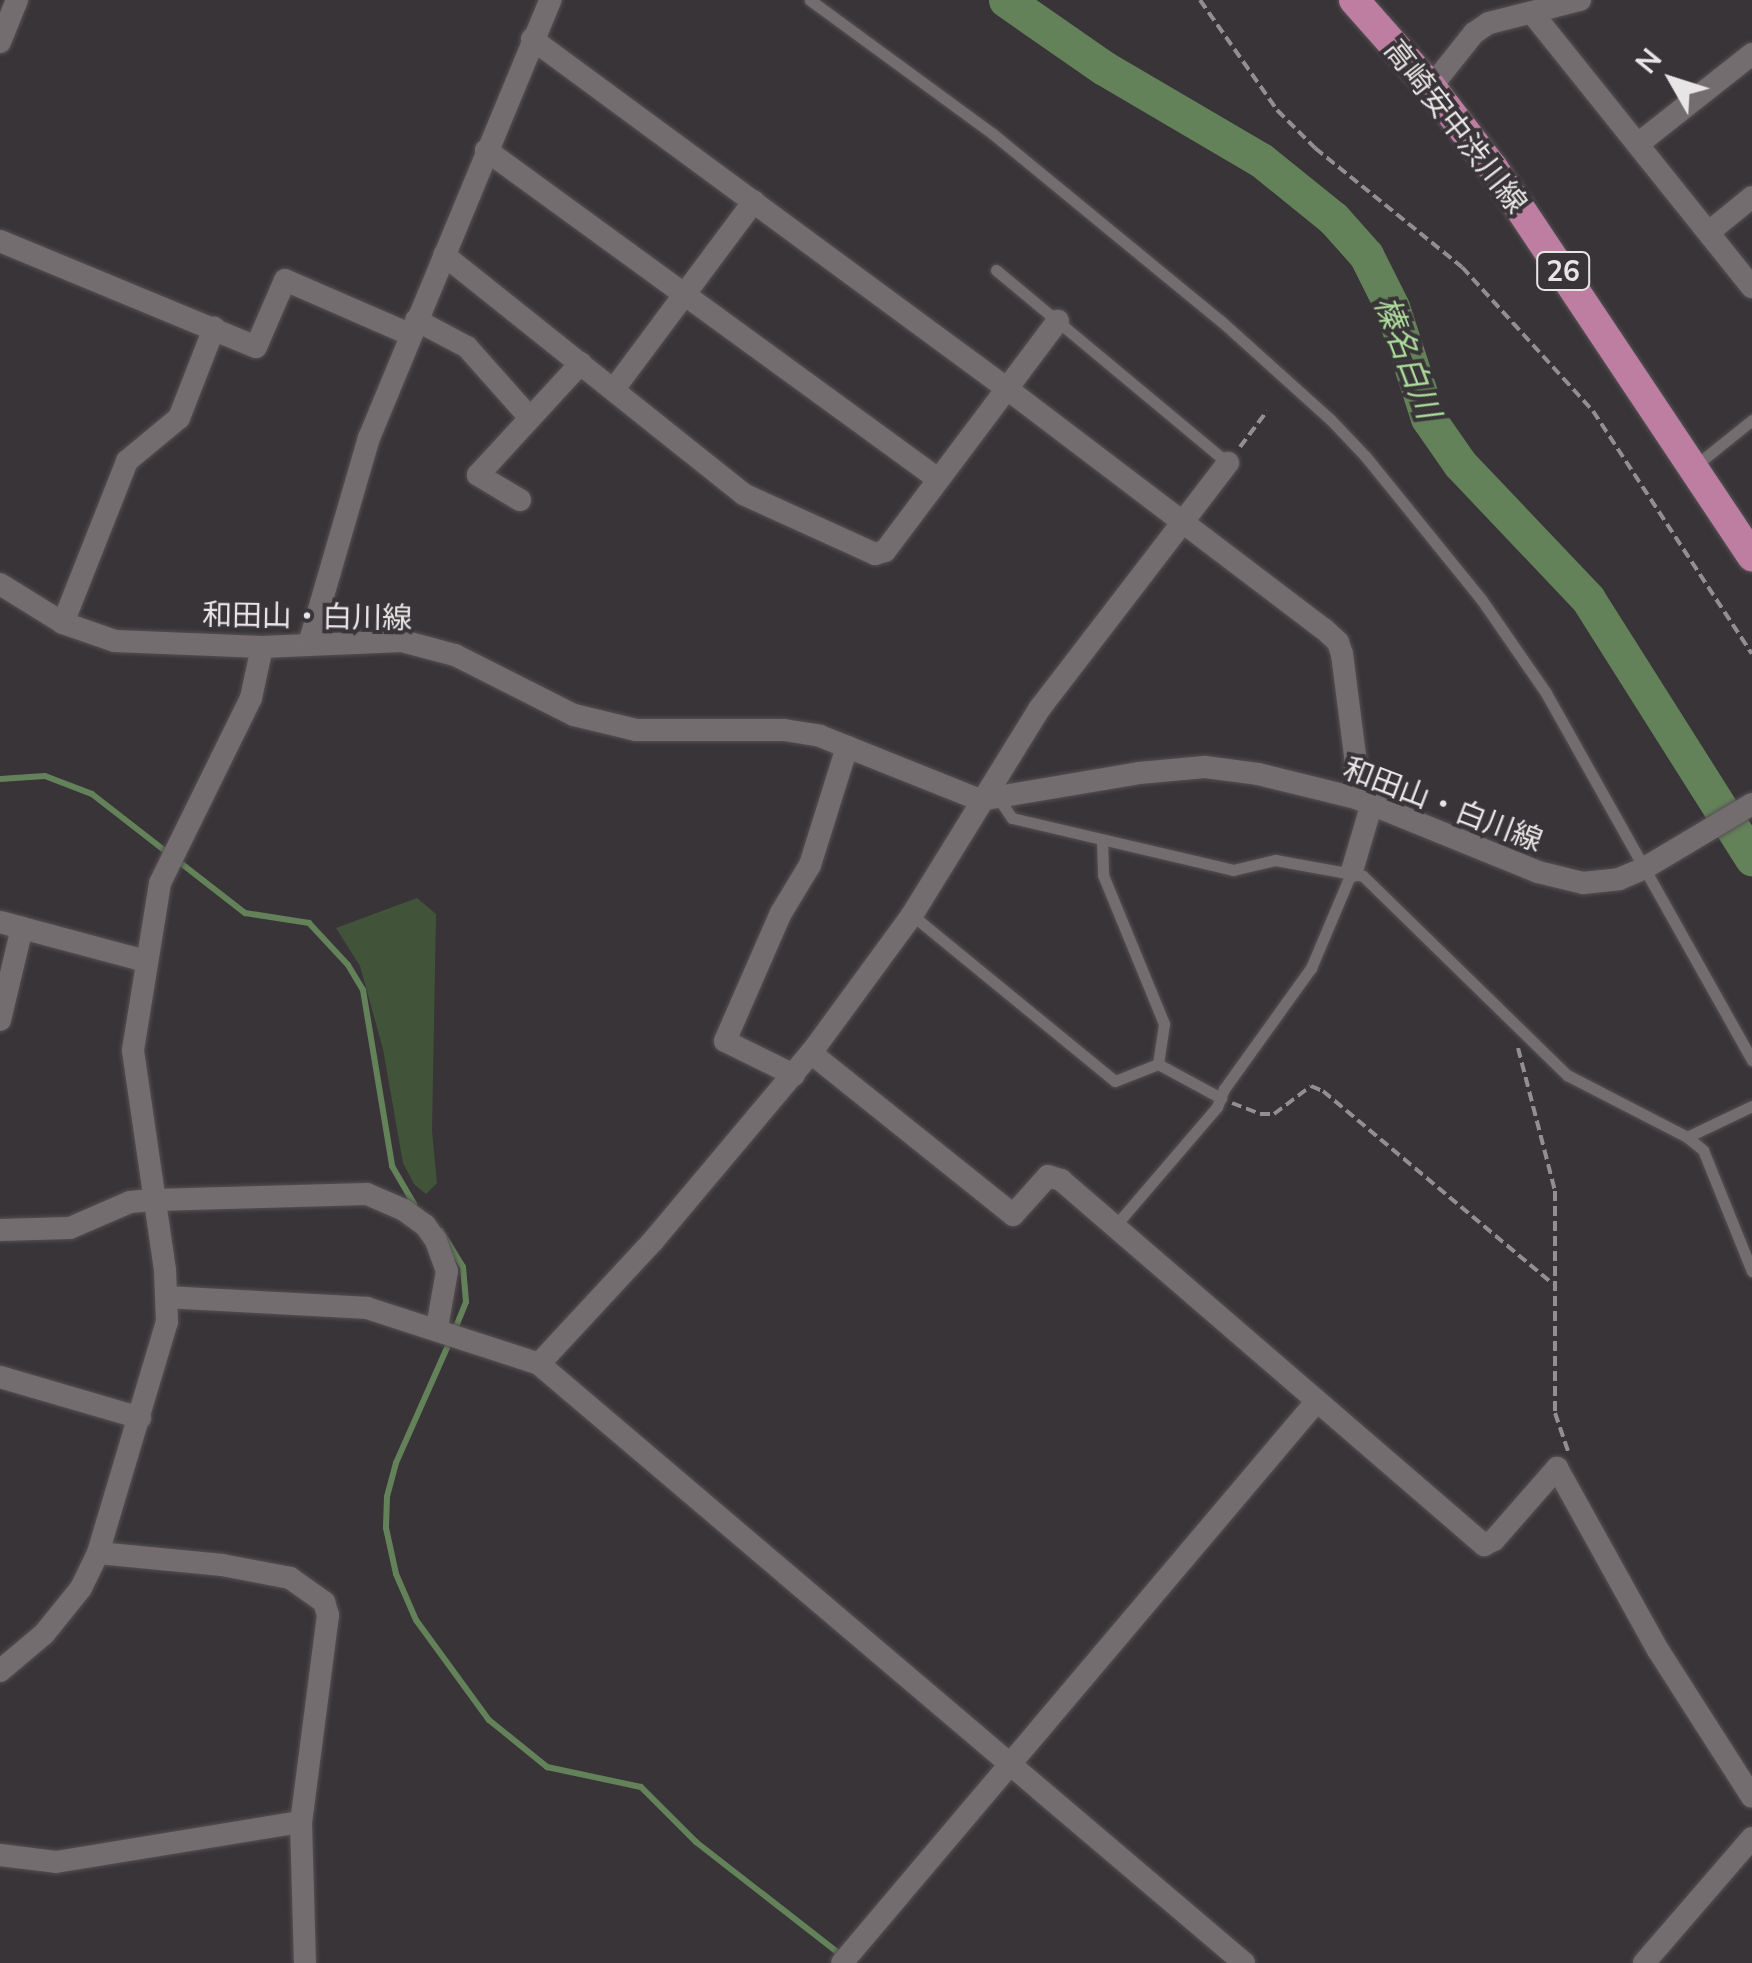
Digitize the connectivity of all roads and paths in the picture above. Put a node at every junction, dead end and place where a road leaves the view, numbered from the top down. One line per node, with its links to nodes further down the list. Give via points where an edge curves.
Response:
1 (17, 0): 9 (street)
2 (550, 0): 8 (street)
3 (810, 0): 47 (lane, via 994,134 1330,419 1481,599 1546,693)
4 (1200, 0): 41 (path, via 1277,110 1462,266 1593,411)
5 (1354, 0): 11 (main road, 高崎安中渋川線 / 26)
6 (1580, 0): 7 (street)
7 (1533, 14): 11 (street, via 1474,33); 12 (street)
8 (532, 39): 13 (street); 15 (street)
9 (0, 42)
10 (1752, 54): 12 (street)
11 (1431, 86): 32 (main road, 高崎安中渋川線 / 26)
12 (1638, 144): 16 (street)
13 (486, 150): 18 (street); 21 (street)
14 (1752, 197): 16 (street)
15 (754, 201): 21 (street); 26 (street)
16 (1709, 232): 20 (street)
17 (0, 241): 24 (street)
18 (444, 255): 23 (street); 25 (street)
19 (996, 270): 22 (lane)
20 (1752, 287)
21 (685, 293): 27 (street); 33 (street)
22 (1058, 321): 26 (street); 31 (lane)
23 (413, 327): 24 (street, via 285,280 256,347); 29 (street, via 468,347); 39 (street, via 370,438)
24 (214, 328): 38 (street, via 179,418 127,460)
25 (581, 363): 27 (street); 29 (street)
26 (1006, 388): 33 (street); 35 (street)
27 (614, 389): 33 (street, via 758,504 875,554 885,551)
28 (1267, 411): 31 (path)
29 (530, 418): 34 (street, via 478,475)
30 (1752, 420): 32 (lane)
31 (1228, 463): 35 (street)
32 (1693, 468): 36 (main road, 高崎安中渋川線 / 26)
33 (938, 479)
34 (520, 500)
35 (1184, 521): 43 (street, via 1040,708); 44 (street, via 1338,642)
36 (1752, 556)
37 (0, 584): 38 (street, 和田山・白川線)
38 (63, 622): 40 (street, 和田山・白川線, via 115,641)
39 (308, 644): 40 (street, 和田山・白川線); 42 (street, 和田山・白川線, via 402,641 455,654 574,715 636,730 784,730)
40 (262, 647): 51 (street, via 251,698 166,866)
41 (1752, 654)
42 (847, 747): 43 (street, 和田山・白川線); 57 (street, via 810,864 725,1041)
43 (989, 800): 44 (street, 和田山・白川線, via 1138,772 1205,767); 46 (lane, via 1012,818); 49 (street)
44 (1364, 801): 47 (street, 和田山・白川線, via 1566,880 1619,879); 48 (street)
45 (1752, 804): 47 (street, 和田山・白川線)
46 (1102, 842): 48 (lane, via 1234,870 1276,860); 56 (lane, via 1103,875 1164,1024)
47 (1647, 867): 55 (lane)
48 (1352, 871): 53 (lane); 58 (lane, via 1312,968)
49 (912, 915): 54 (street); 56 (lane, via 1115,1081)
50 (11, 925): 51 (street); 52 (street)
51 (146, 962): 61 (street, via 133,1050)
52 (0, 1020)
53 (1515, 1021): 60 (lane, via 1578,1083); 65 (path, via 1555,1191)
54 (811, 1052): 57 (street); 62 (street, via 1013,1215 1048,1176)
55 (1752, 1060)
56 (1158, 1064): 58 (lane)
57 (794, 1075): 68 (street)
58 (1221, 1098): 62 (lane); 65 (path, via 1274,1114 1311,1086 1323,1091)
59 (1752, 1106): 60 (lane)
60 (1686, 1137): 64 (lane, via 1710,1164)
61 (155, 1200): 63 (street, via 130,1202 70,1228); 66 (street); 67 (street, via 367,1194 386,1202 425,1225 444,1256)
62 (1114, 1226): 70 (street)
63 (0, 1230)
64 (1752, 1271)
65 (1554, 1284): 72 (path, via 1554,1413)
66 (167, 1297): 67 (street, via 339,1305); 71 (street, via 167,1322)
67 (446, 1330): 68 (street)
68 (539, 1364): 75 (street)
69 (0, 1376): 71 (street)
70 (1316, 1402): 75 (street, via 1018,1750); 76 (street, via 1484,1544 1557,1468 1658,1650)
71 (140, 1418): 73 (street)
72 (1572, 1460)
73 (98, 1553): 74 (street, via 65,1612); 77 (street, via 290,1578 324,1602 328,1614)
74 (0, 1671)
75 (1012, 1765): 80 (street); 82 (street)
76 (1752, 1797)
77 (301, 1822): 79 (street, via 56,1862); 81 (street)
78 (1752, 1838): 83 (street)
79 (0, 1855)
80 (847, 1957)
81 (305, 1963)
82 (1244, 1963)
83 (1644, 1963)

